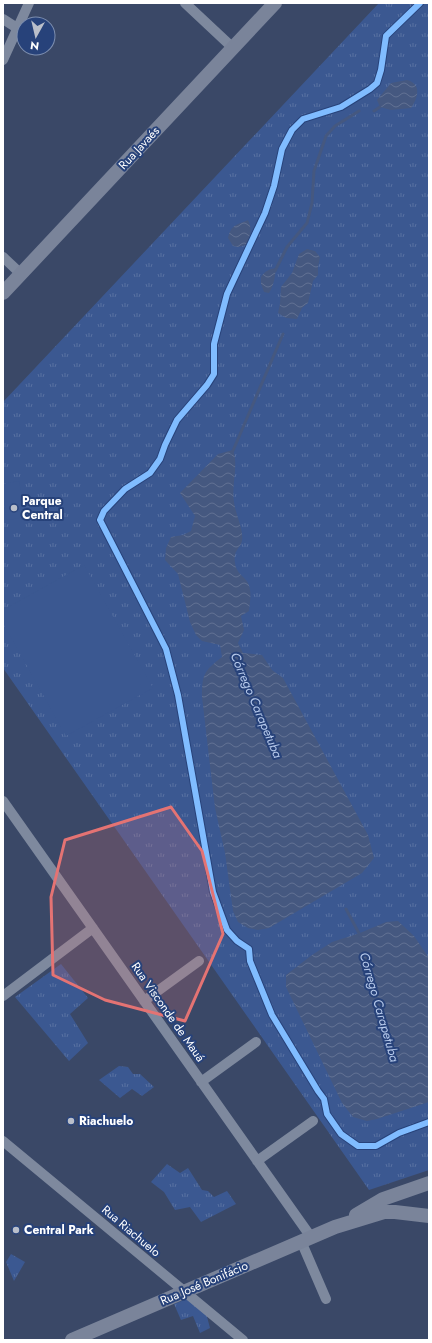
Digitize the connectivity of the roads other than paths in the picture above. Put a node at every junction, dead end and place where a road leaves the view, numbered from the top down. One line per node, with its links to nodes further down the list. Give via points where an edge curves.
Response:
1 (29, 3): 4 (street)
2 (185, 3): 8 (street)
3 (276, 3): 8 (street, Rua Javaés)
4 (23, 16)
5 (3, 18): 6 (street)
6 (16, 27)
7 (16, 30): 9 (street)
8 (233, 48): 11 (street, Rua Javaés)
9 (3, 60)
10 (3, 258): 11 (street)
11 (21, 274): 12 (street, Rua Javaés)
12 (3, 293)
13 (3, 801): 14 (street, Rua Visconde de Mauá)
14 (93, 928): 16 (street); 17 (street, Rua Visconde de Mauá)
15 (199, 960): 17 (street)
16 (3, 996)
17 (144, 1001): 19 (street, Rua Visconde de Mauá)
18 (256, 1042): 19 (street)
19 (202, 1082): 22 (street, Rua Visconde de Mauá)
20 (313, 1121): 22 (street)
21 (3, 1142): 27 (street, Rua Riachuelo)
22 (257, 1160): 26 (street, Rua Visconde de Mauá)
23 (429, 1183): 25 (street, Rua José Bonifácio, via 383,1199)
24 (429, 1216): 25 (street, Rua José Bonifácio, via 384,1212)
25 (335, 1227): 26 (street, Rua José Bonifácio)
26 (306, 1239): 27 (street, Rua José Bonifácio); 28 (street, Rua Visconde de Mauá)
27 (184, 1291): 29 (street, Rua José Bonifácio); 30 (street, Rua Riachuelo)
28 (326, 1299)
29 (72, 1340)
30 (243, 1340)

